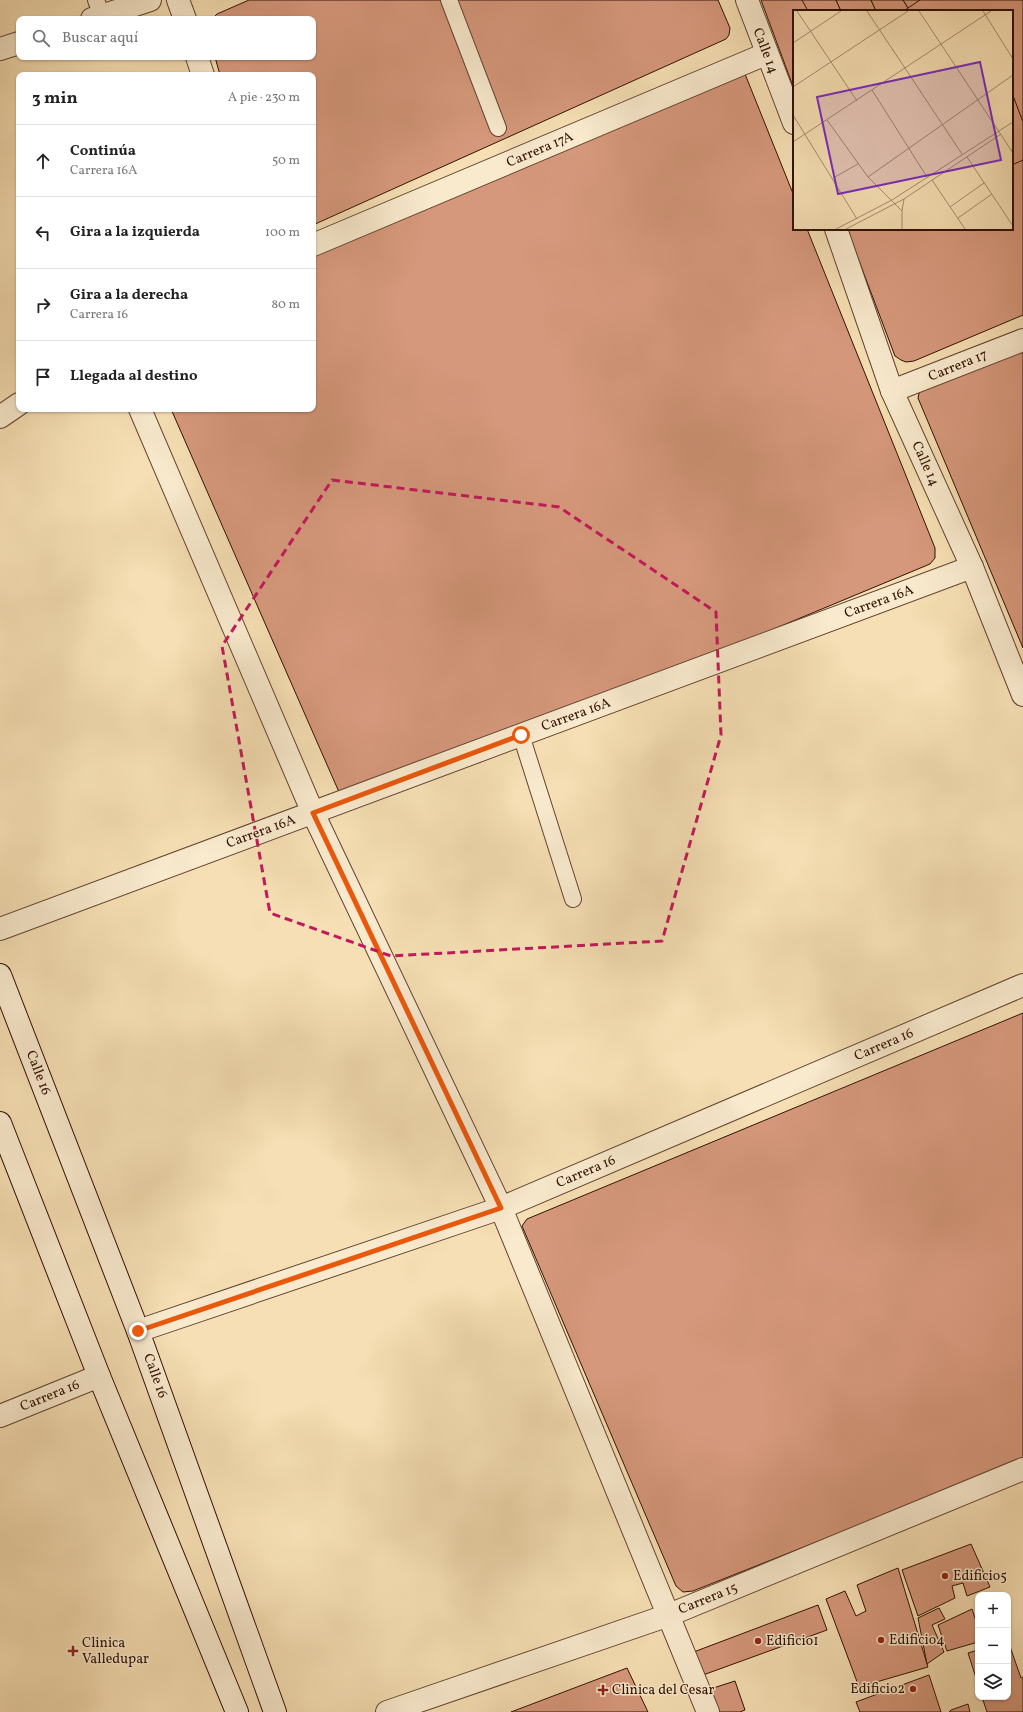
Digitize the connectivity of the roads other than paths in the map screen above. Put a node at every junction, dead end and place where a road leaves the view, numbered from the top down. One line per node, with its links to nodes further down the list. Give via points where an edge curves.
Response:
1 (150, 0): 5 (street)
2 (178, 0): 6 (street)
3 (449, 0): 13 (lane)
4 (747, 0): 9 (street, Calle 14)
5 (97, 12)
6 (184, 16)
7 (16, 44): 8 (street)
8 (0, 49)
9 (766, 54): 12 (street, Calle 14); 15 (street, Carrera 17A)
10 (198, 60): 11 (street)
11 (202, 72)
12 (793, 121)
13 (498, 128)
14 (836, 230): 17 (street, Calle 14)
15 (316, 244)
16 (1023, 340): 17 (street, Carrera 17)
17 (892, 391): 21 (street, Calle 14)
18 (16, 406): 20 (street)
19 (141, 412): 24 (street)
20 (0, 417)
21 (972, 567): 22 (street, Calle 14); 23 (street, Carrera 16A)
22 (1023, 695)
23 (521, 735): 24 (street, Carrera 16A); 25 (lane)
24 (313, 813): 26 (street, Carrera 16A); 30 (street)
25 (573, 899)
26 (0, 929)
27 (0, 975): 31 (street, Calle 16)
28 (1023, 985): 30 (street, Carrera 16)
29 (0, 1123): 32 (street)
30 (501, 1208): 31 (street, Carrera 16); 35 (street)
31 (138, 1331): 37 (street, Calle 16)
32 (99, 1376): 33 (street, Carrera 16); 36 (street)
33 (0, 1416)
34 (1023, 1469): 35 (street, Carrera 15)
35 (668, 1615): 38 (street, Carrera 15); 39 (street)
36 (237, 1712)
37 (275, 1712)
38 (387, 1712)
39 (708, 1712)

